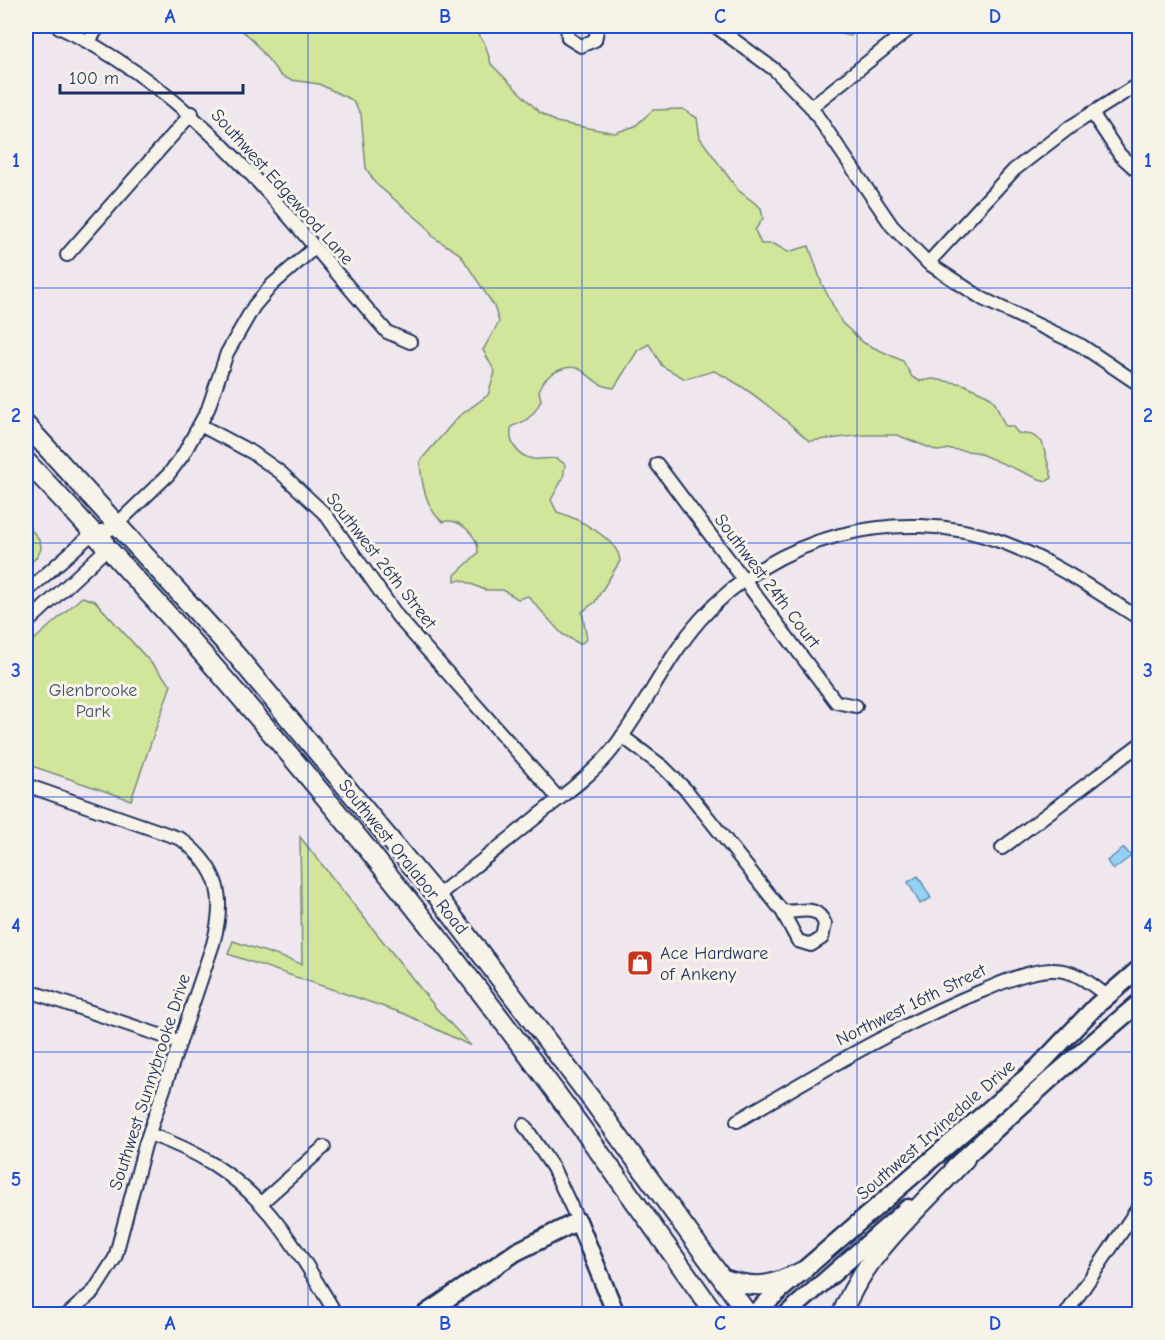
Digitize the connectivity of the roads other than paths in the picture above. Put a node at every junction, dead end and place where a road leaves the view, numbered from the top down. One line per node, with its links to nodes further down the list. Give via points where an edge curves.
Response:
1 (57, 26): 7 (street, Southwest Edgewood Lane)
2 (99, 26): 7 (street)
3 (567, 26): 4 (street, via 568,38 581,46 595,40)
4 (598, 26)
5 (715, 26): 9 (street, via 775,70)
6 (913, 26): 9 (street)
7 (89, 41): 10 (street, Southwest Edgewood Lane)
8 (1140, 83): 11 (street)
9 (812, 107): 15 (street, via 892,226)
10 (192, 113): 13 (street, Southwest Edgewood Lane, via 248,170); 14 (street)
11 (1092, 113): 12 (street, via 1120,155); 15 (street, via 1014,170)
12 (1140, 173)
13 (314, 248): 16 (street, Southwest Edgewood Lane, via 387,332); 19 (street, via 272,285 238,329)
14 (67, 255)
15 (928, 263): 17 (street, via 983,299 1082,346)
16 (410, 342)
17 (1140, 385)
18 (26, 425): 22 (main road, Southwest Oralabor Road)
19 (200, 425): 22 (street, via 168,475); 31 (street, Southwest 26th Street, via 280,472 326,515 398,617)
20 (26, 461): 22 (main road, Southwest Oralabor Road)
21 (657, 464): 23 (street, Southwest 24th Court)
22 (107, 533): 24 (street); 26 (street); 33 (main road, Southwest Oralabor Road, via 237,656); 54 (main road, Southwest Oralabor Road, via 445,946)
23 (743, 580): 25 (street, via 773,561 827,538 888,527 945,529 990,538 1029,553); 27 (street, Southwest 24th Court, via 836,702); 28 (street, via 683,640)
24 (26, 592)
25 (1140, 619)
26 (26, 624)
27 (856, 706)
28 (622, 736): 31 (street, via 588,776); 34 (street, via 687,791)
29 (1140, 744): 32 (street)
30 (26, 785): 39 (street, Southwest Sunnybrooke Drive, via 181,839 202,858 215,880 219,921)
31 (559, 799): 33 (street)
32 (1002, 848)
33 (437, 896): 49 (main road, Southwest Oralabor Road)
34 (782, 910)
35 (1140, 968): 37 (main road, Southwest Irvinedale Drive)
36 (38, 994): 39 (street)
37 (1107, 996): 40 (street, Northwest 16th Street, via 1086,979 1065,971 1035,971 934,1011); 48 (main road, Southwest Irvinedale Drive, via 1037,1068)
38 (1140, 1002): 44 (main road, Southwest Irvinedale Drive)
39 (180, 1042): 42 (street, Southwest Sunnybrooke Drive)
40 (737, 1121)
41 (524, 1125): 47 (street, via 553,1167)
42 (149, 1134): 45 (street, via 210,1160); 50 (street, Southwest Sunnybrooke Drive, via 115,1258 94,1291)
43 (324, 1147): 45 (street)
44 (964, 1159): 57 (main road, Southwest Irvinedale Drive); 58 (main road, via 859,1276)
45 (261, 1203): 51 (street)
46 (1140, 1206): 59 (street)
47 (579, 1221): 52 (main road, via 516,1252); 53 (main road)
48 (803, 1271): 49 (main road, via 775,1284 757,1287); 56 (main road, Southwest Irvinedale Drive)
49 (724, 1279): 55 (main road, Southwest Oralabor Road)
50 (68, 1314)
51 (336, 1314)
52 (425, 1314)
53 (616, 1314)
54 (715, 1314)
55 (748, 1314)
56 (753, 1314)
57 (787, 1314)
58 (842, 1314)
59 (1065, 1314)

